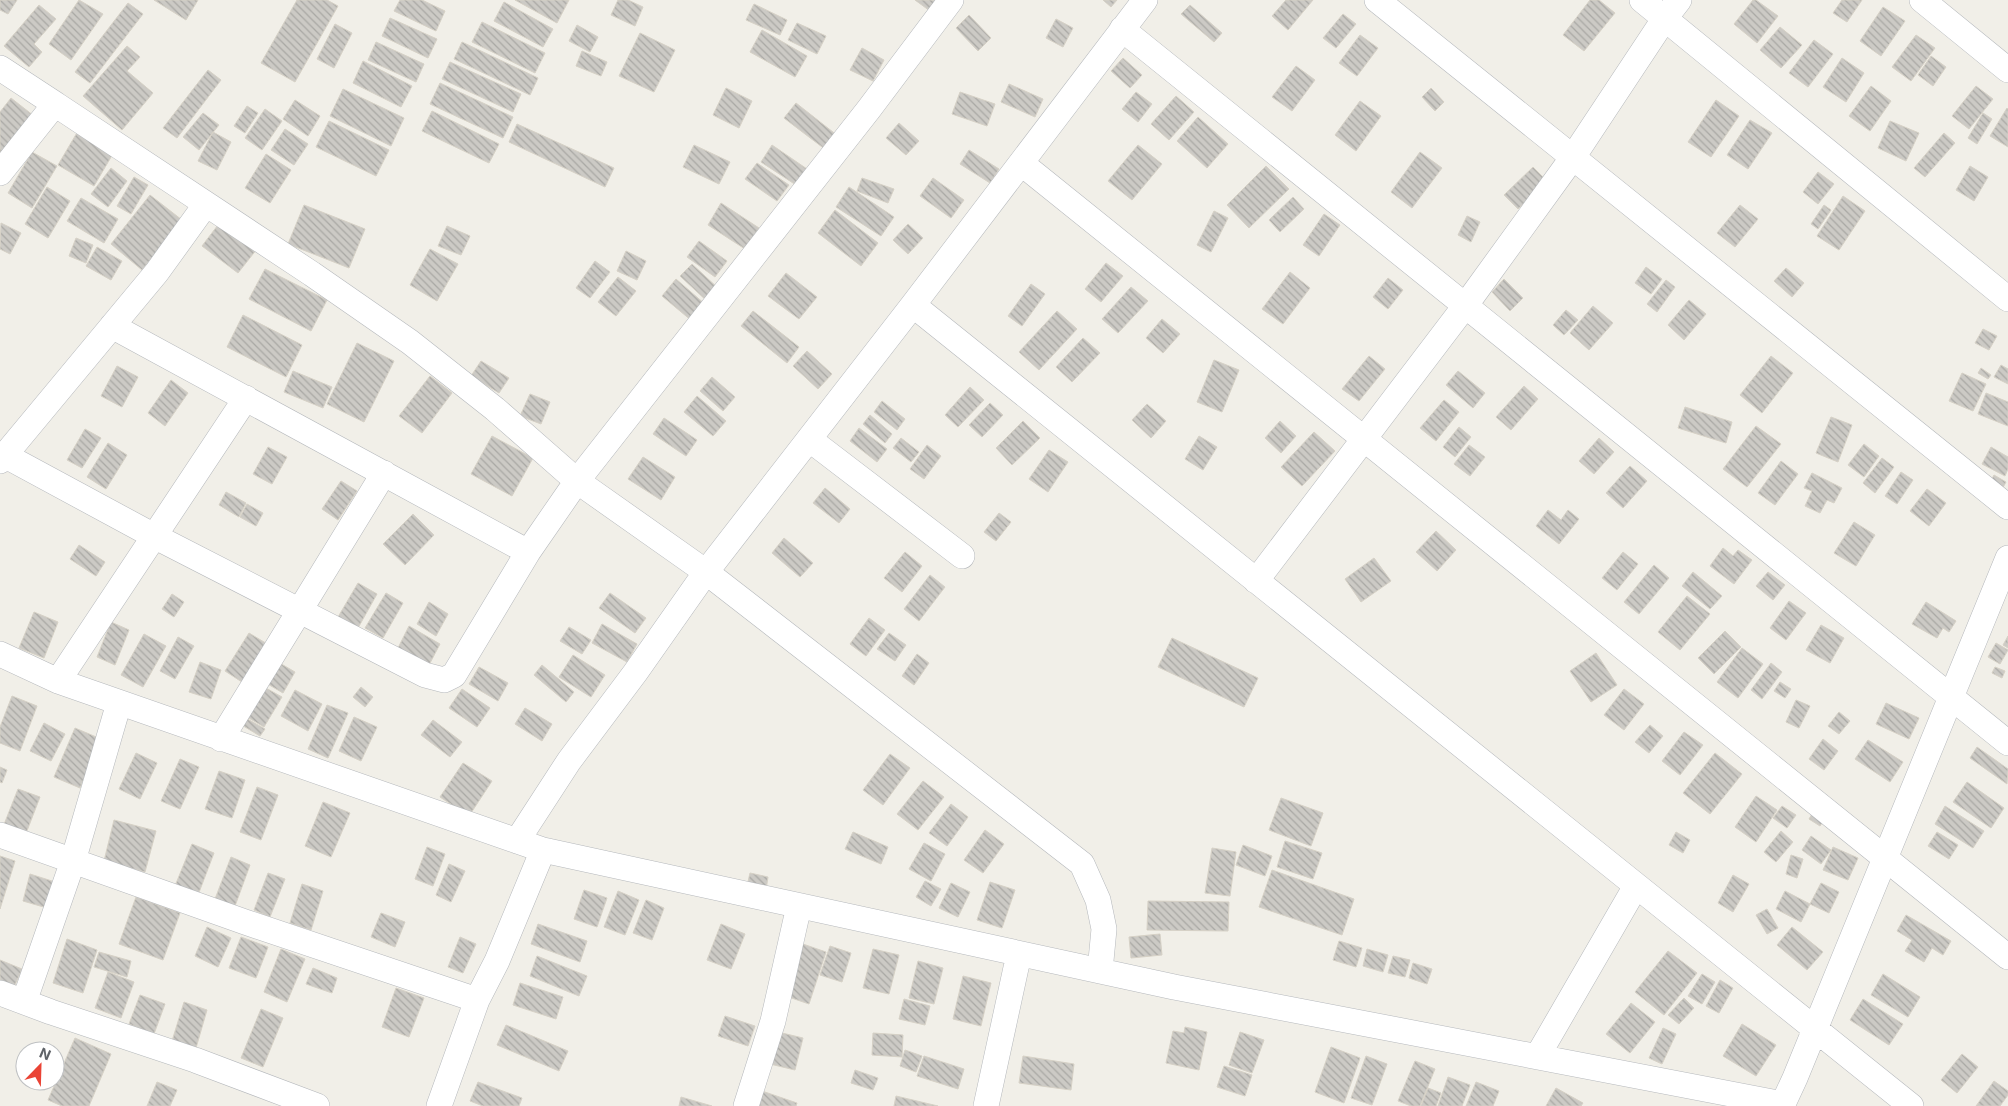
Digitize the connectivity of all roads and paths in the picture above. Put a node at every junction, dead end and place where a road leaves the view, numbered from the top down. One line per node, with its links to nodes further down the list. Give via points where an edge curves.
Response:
1 (951, 0): 24 (street)
2 (1144, 0): 7 (street)
3 (1377, 0): 11 (street)
4 (1642, 0): 6 (street)
5 (1922, 0): 9 (street)
6 (1672, 9): 11 (street); 15 (street)
7 (1122, 30): 12 (street); 17 (street)
8 (0, 68): 10 (street)
9 (2008, 70)
10 (55, 104): 13 (street); 14 (street)
11 (1573, 157): 17 (street); 25 (street)
12 (1021, 163): 16 (street); 21 (street)
13 (0, 173)
14 (206, 204): 18 (street, via 157,272); 24 (street, via 410,342 495,409)
15 (2008, 299)
16 (913, 305): 20 (street); 31 (street)
17 (1465, 306): 21 (street); 35 (street)
18 (112, 326): 19 (street); 22 (street)
19 (246, 398): 23 (street); 26 (street)
20 (809, 439): 28 (street); 30 (street)
21 (1364, 439): 31 (street); 42 (street)
22 (2, 458): 26 (street)
23 (384, 473): 27 (street); 32 (street)
24 (577, 481): 27 (street); 30 (street)
25 (2008, 507)
26 (154, 536): 32 (street); 34 (street)
27 (528, 552): 32 (street, via 454,675 444,680 424,675)
28 (962, 556)
29 (2008, 558): 35 (street)
30 (706, 572): 40 (street, via 570,761); 48 (street, via 1082,864 1098,900 1104,929)
31 (1256, 581): 44 (street)
32 (299, 612): 37 (street)
33 (0, 654): 34 (street)
34 (58, 681): 36 (street)
35 (1951, 698): 38 (street); 42 (street)
36 (119, 703): 37 (street); 43 (street)
37 (221, 739): 40 (street)
38 (2008, 743)
39 (0, 835): 43 (street)
40 (517, 841): 41 (street)
41 (543, 850): 45 (street); 50 (street, via 497,961)
42 (1885, 858): 47 (street); 52 (street)
43 (73, 861): 50 (street); 51 (street)
44 (1636, 886): 52 (street); 53 (street)
45 (799, 906): 46 (street); 57 (street, via 773,1021)
46 (1019, 954): 48 (street); 58 (street)
47 (2008, 957)
48 (1100, 971): 53 (street)
49 (0, 993): 51 (street)
50 (477, 1000): 56 (street)
51 (24, 1002): 55 (street, via 195,1060)
52 (1815, 1030): 54 (street); 59 (street)
53 (1537, 1057): 54 (street)
54 (1783, 1105)
55 (317, 1106)
56 (439, 1106)
57 (746, 1106)
58 (986, 1106)
59 (1911, 1106)

